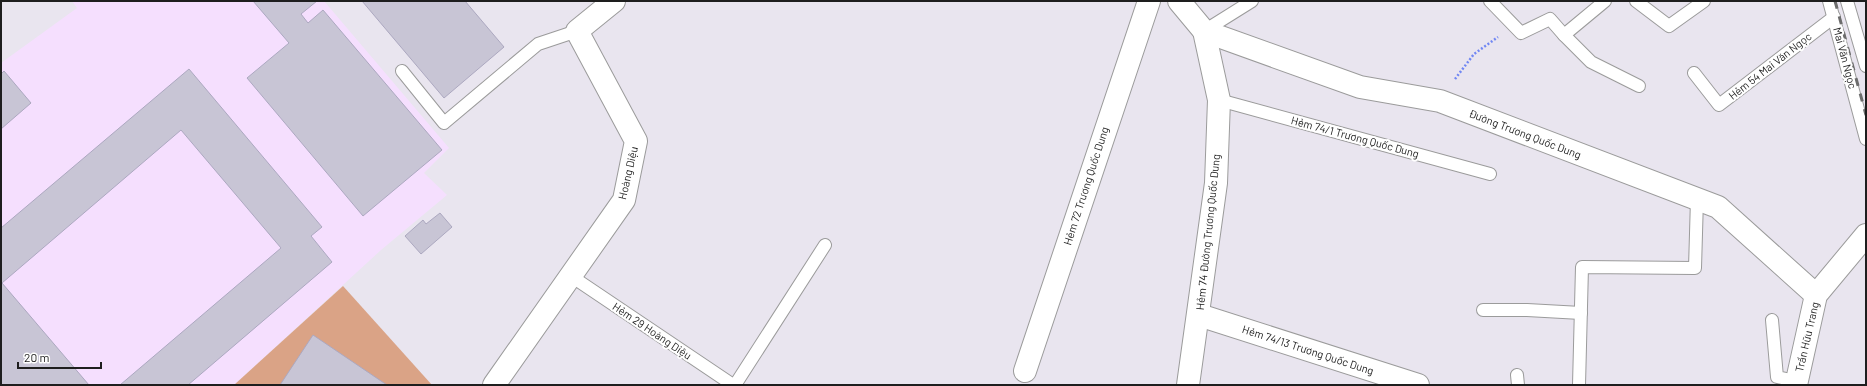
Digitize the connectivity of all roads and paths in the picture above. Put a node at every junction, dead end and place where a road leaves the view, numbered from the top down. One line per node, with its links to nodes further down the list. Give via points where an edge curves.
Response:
1 (614, 1): 13 (street)
2 (1149, 1): 33 (street, Hẻm 72 Trương Quốc Dung)
3 (1180, 1): 14 (street)
4 (1252, 1): 14 (lane)
5 (1490, 1): 12 (lane)
6 (1605, 1): 15 (lane)
7 (1636, 1): 8 (lane, via 1669,26)
8 (1704, 1)
9 (1829, 1): 11 (lane, Mai Văn Ngọc)
10 (1847, 1): 16 (lane, Mai Văn Ngọc)
11 (1834, 17): 18 (lane, Hẻm 54 Mai Văn Ngọc, via 1719,105); 22 (lane, Mai Văn Ngọc)
12 (1514, 27): 15 (lane, via 1521,33 1550,19); 21 (path, via 1474,54)
13 (577, 31): 17 (lane, via 538,44 444,123); 27 (street, Hoàng Diệu, via 636,140 624,200)
14 (1204, 31): 20 (street, Hẻm 74 Đường Trương Quốc Dung); 21 (street, Đường Trương Quốc Dung, via 1360,87)
15 (1564, 35): 19 (lane, via 1591,62)
16 (1866, 66)
17 (402, 71)
18 (1694, 73)
19 (1639, 86)
20 (1219, 100): 23 (lane, Hẻm 74/1 Trương Quốc Dung); 31 (street, Hẻm 74 Đường Trương Quốc Dung, via 1216,183)
21 (1440, 101): 24 (street, Đường Trương Quốc Dung)
22 (1866, 139)
23 (1490, 174)
24 (1697, 199): 28 (street, Đường Trương Quốc Dung, via 1718,207); 30 (lane, via 1695,268 1582,267)
25 (1866, 235): 28 (street, Trần Hữu Trang)
26 (825, 245): 36 (lane)
27 (571, 276): 35 (street, Hoàng Diệu); 36 (lane, Hẻm 29 Hoàng Diệu)
28 (1816, 295): 34 (street, Trần Hữu Trang)
29 (1483, 310): 30 (lane)
30 (1581, 313): 39 (lane)
31 (1199, 315): 37 (street, Hẻm 74 Đường Trương Quốc Dung); 38 (street, Hẻm 74/13 Trương Quốc Dung)
32 (1772, 320): 34 (lane, via 1778,377)
33 (1025, 372)
34 (1796, 383)
35 (494, 385)
36 (734, 385)
37 (1188, 385)
38 (1418, 385)
39 (1579, 385)

